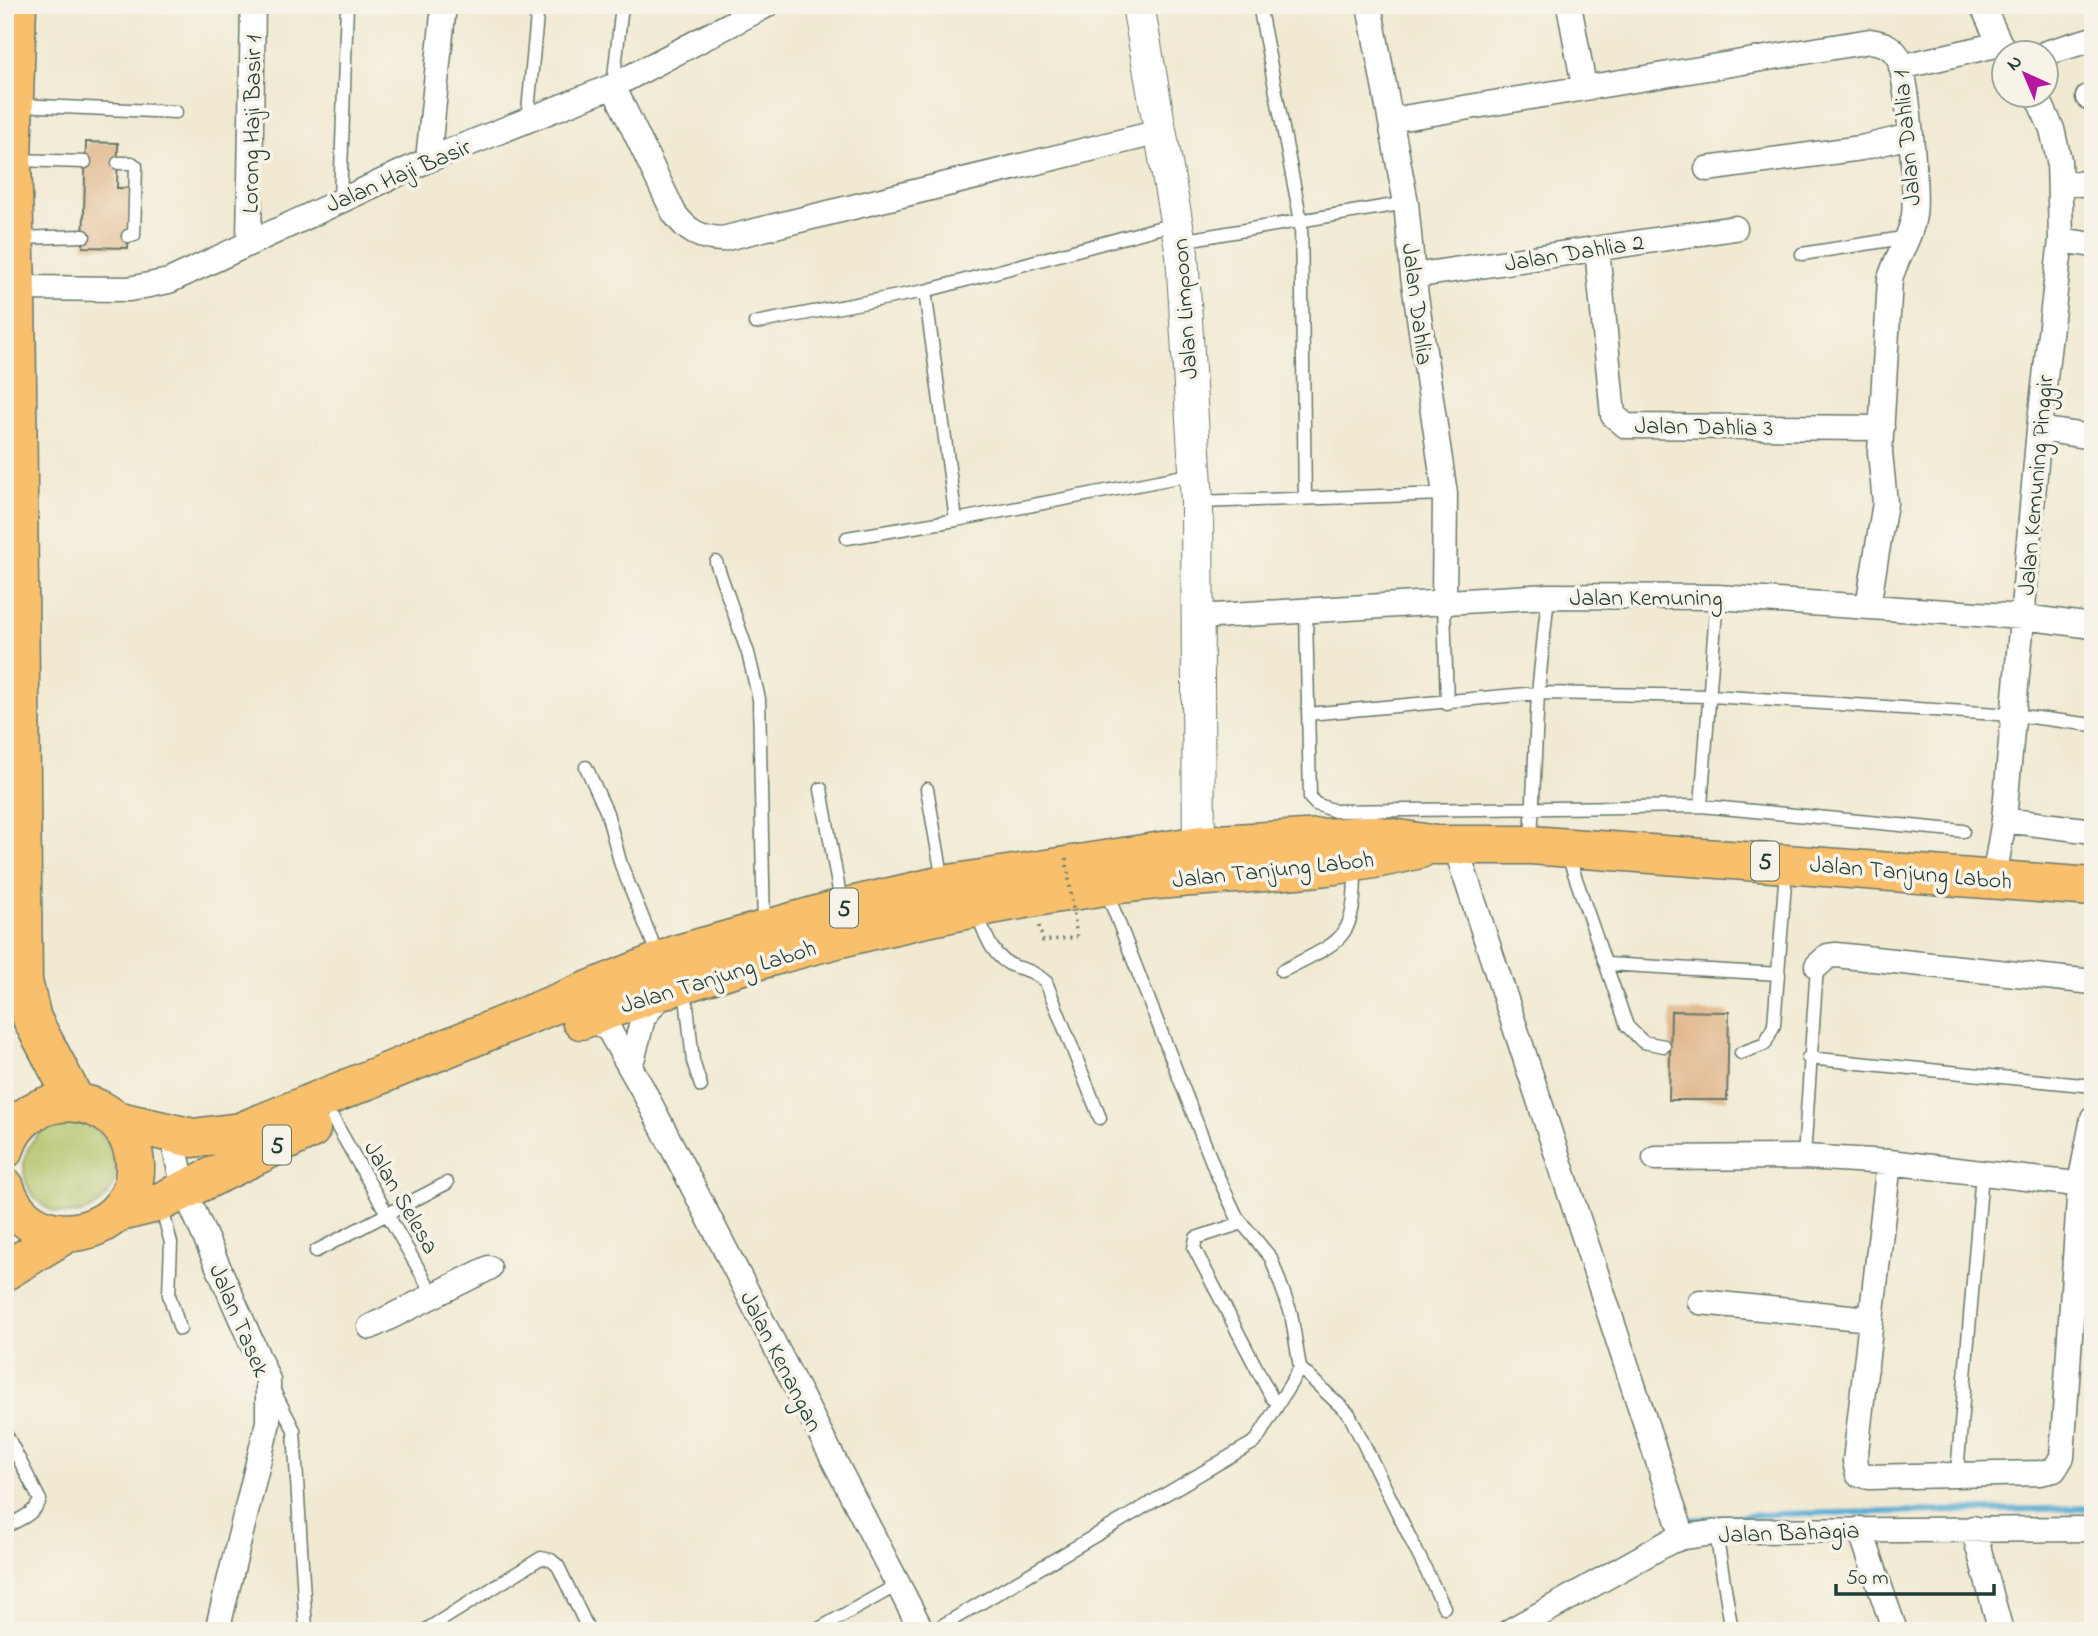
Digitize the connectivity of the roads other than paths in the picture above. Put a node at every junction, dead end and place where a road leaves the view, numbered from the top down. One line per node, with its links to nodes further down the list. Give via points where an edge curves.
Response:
1 (17, 5): 20 (main road)
2 (253, 5): 44 (street, Lorong Haji Basir 1)
3 (347, 5): 34 (lane)
4 (444, 5): 28 (street)
5 (538, 5): 24 (lane)
6 (622, 5): 18 (lane)
7 (767, 5): 18 (street, Jalan Haji Basir)
8 (1138, 5): 25 (street, Jalan Limpoon)
9 (1259, 5): 36 (lane)
10 (1369, 5): 23 (street, Jalan Dahlia)
11 (1569, 5): 19 (street)
12 (1982, 5): 13 (street)
13 (1999, 38)
14 (2093, 39): 15 (street)
15 (2060, 49)
16 (1990, 51): 17 (street)
17 (1901, 67): 19 (street, Jalan Dahlia 1, via 1888,45 1870,41); 26 (street, Jalan Dahlia 1)
18 (613, 86): 24 (street, Jalan Haji Basir); 25 (street, via 674,213 694,234 709,238 722,239)
19 (1584, 86): 23 (street, Jalan Dahlia 1)
20 (13, 105): 22 (lane); 27 (main road)
21 (2042, 108): 32 (street, Jalan Kemuning Pinggir, via 2052,129)
22 (176, 112)
23 (1391, 120): 35 (street, Jalan Dahlia)
24 (527, 122): 28 (street, Jalan Haji Basir)
25 (1160, 132): 38 (street, Jalan Limpoon)
26 (1909, 136): 31 (street, via 1861,148); 41 (street, Jalan Dahlia 1, via 1915,214)
27 (12, 160): 29 (lane); 42 (main road)
28 (428, 160): 34 (street, Jalan Haji Basir)
29 (85, 162)
30 (118, 163): 40 (lane, via 136,166 134,235)
31 (1707, 169)
32 (2060, 182): 33 (street); 43 (street, Jalan Kemuning Pinggir)
33 (2093, 185)
34 (340, 199): 44 (street, Jalan Haji Basir)
35 (1406, 203): 36 (lane); 48 (street, Jalan Dahlia)
36 (1301, 221): 38 (lane); 57 (lane)
37 (1735, 228): 46 (street, Jalan Dahlia 2)
38 (1179, 232): 50 (lane); 55 (street, Jalan Limpoon)
39 (83, 236): 42 (lane)
40 (128, 236)
41 (1909, 237): 47 (lane); 52 (street, Jalan Dahlia 1, via 1895,259 1890,279)
42 (13, 238): 49 (main road)
43 (2062, 240): 45 (street); 53 (street, Jalan Kemuning Pinggir)
44 (249, 242): 49 (street, Jalan Haji Basir, via 169,281 129,289)
45 (2093, 245)
46 (1597, 249): 48 (street, Jalan Dahlia 2); 52 (street, Jalan Dahlia 3, via 1613,415 1626,426)
47 (1802, 254)
48 (1413, 276): 56 (street, Jalan Dahlia)
49 (11, 290): 109 (main road, via 23,981 32,1019)
50 (925, 291): 51 (lane); 58 (lane)
51 (755, 323)
52 (1882, 428): 64 (street, Jalan Dahlia 1, via 1885,503)
53 (2039, 429): 54 (street); 67 (street, Jalan Kemuning Pinggir)
54 (2093, 437)
55 (1196, 488): 57 (lane); 58 (lane); 66 (street, Jalan Limpoon)
56 (1445, 494): 57 (lane); 63 (street, Jalan Dahlia)
57 (1305, 498)
58 (956, 520): 59 (lane)
59 (847, 538)
60 (716, 562): 94 (lane, via 759,699)
61 (1548, 596): 62 (street, Jalan Kemuning); 63 (street, Jalan Kemuning); 69 (lane)
62 (1717, 597): 64 (street, Jalan Kemuning); 70 (lane)
63 (1444, 605): 65 (street, Jalan Kemuning); 71 (lane)
64 (1868, 606): 67 (street, Jalan Kemuning)
65 (1306, 612): 66 (street, Jalan Kemuning); 72 (lane)
66 (1198, 617): 85 (street, Jalan Limpoon)
67 (2023, 617): 68 (street, Jalan Kemuning); 73 (street, Jalan Kemuning Pinggir)
68 (2093, 626)
69 (1538, 693): 70 (lane); 71 (lane); 78 (lane)
70 (1711, 696): 73 (lane); 79 (lane)
71 (1447, 704): 72 (lane)
72 (1308, 714): 78 (lane, via 1310,798 1324,808)
73 (2014, 715): 74 (lane); 80 (street, Jalan Kemuning Pinggir)
74 (2093, 726)
75 (586, 767): 99 (lane, via 607,813 621,865)
76 (821, 789): 92 (lane)
77 (927, 789): 89 (lane)
78 (1534, 806): 79 (lane); 84 (lane)
79 (1701, 806): 81 (lane)
80 (2004, 820): 82 (street); 88 (street, Jalan Kemuning Pinggir)
81 (1963, 831)
82 (2093, 831)
83 (1446, 845): 84 (main road, Jalan Tanjung Laboh / 5); 85 (main road, Jalan Tanjung Laboh / 5, via 1373,835); 87 (main road, Jalan Tanjung Laboh / 5); 141 (street)
84 (1548, 846): 86 (main road, Jalan Tanjung Laboh / 5); 95 (lane)
85 (1200, 861): 87 (main road, Jalan Tanjung Laboh / 5); 89 (main road, Jalan Tanjung Laboh / 5); 90 (main road, Jalan Tanjung Laboh / 5)
86 (1787, 862): 88 (main road, Jalan Tanjung Laboh / 5); 98 (lane)
87 (1354, 864): 97 (lane, via 1355,908 1349,925 1328,947)
88 (1994, 878): 91 (main road, Jalan Tanjung Laboh / 5)
89 (943, 885): 92 (main road, Jalan Tanjung Laboh / 5)
90 (1104, 886): 93 (main road, Jalan Tanjung Laboh / 5); 126 (lane, via 1215,1170)
91 (2093, 887)
92 (842, 908): 94 (main road, Jalan Tanjung Laboh / 5)
93 (976, 909): 99 (main road, Jalan Tanjung Laboh / 5, via 869,929); 110 (lane, via 994,952 1046,982)
94 (764, 931): 99 (main road, Jalan Tanjung Laboh / 5)
95 (1607, 964): 98 (lane); 102 (lane, via 1627,1026 1643,1042)
96 (1817, 966): 100 (street, via 1836,955); 105 (lane)
97 (1282, 971)
98 (1779, 974): 103 (lane, via 1769,1037 1765,1044)
99 (671, 978): 101 (main road, Jalan Tanjung Laboh / 5); 104 (street, Jalan Kenangan, via 643,1018); 106 (lane)
100 (2093, 982)
101 (604, 1003): 104 (street, Jalan Kenangan); 108 (street, Jalan Kenangan, via 609,1030); 112 (main road, Jalan Tanjung Laboh / 5); 114 (main road, Jalan Tanjung Laboh / 5, via 240,1132 215,1138)
102 (1664, 1046)
103 (1741, 1053)
104 (634, 1057): 108 (street, Jalan Kenangan)
105 (1808, 1058): 107 (lane); 116 (lane)
106 (701, 1086)
107 (2093, 1086)
108 (643, 1090): 147 (street, Jalan Kenangan)
109 (75, 1101): 113 (main road, 5, via 90,1104); 115 (main road, via 36,1109)
110 (1100, 1118)
111 (2093, 1118): 121 (street)
112 (333, 1119): 123 (main road, Jalan Tanjung Laboh / 5); 125 (lane, Jalan Selesa)
113 (115, 1120): 114 (main road, Jalan Tanjung Laboh / 5); 124 (main road, via 134,1156 131,1186)
114 (172, 1135): 123 (street, Jalan Tasek)
115 (6, 1136)
116 (1804, 1157): 117 (street); 118 (street)
117 (1655, 1158)
118 (1889, 1162): 119 (street); 133 (street)
119 (1983, 1173): 121 (street); 140 (lane)
120 (447, 1183): 125 (lane)
121 (2086, 1184): 140 (street, via 2062,1457 2054,1470 2040,1473)
122 (5, 1187): 127 (main road, via 18,1211 31,1223)
123 (172, 1195): 124 (main road, Jalan Tanjung Laboh / 5); 135 (lane, via 169,1295); 137 (street, Jalan Tasek)
124 (116, 1213): 127 (main road, 5, via 101,1225)
125 (386, 1213): 128 (lane); 131 (lane, Jalan Selesa)
126 (1242, 1223): 136 (lane, via 1271,1258 1291,1313); 138 (lane, via 1195,1238 1194,1248)
127 (65, 1234): 130 (main road, 5)
128 (316, 1251)
129 (489, 1268): 131 (street)
130 (5, 1271)
131 (434, 1296): 134 (street)
132 (1700, 1302): 133 (street)
133 (1870, 1319): 140 (street, via 1855,1461 1858,1474)
134 (370, 1327)
135 (180, 1329)
136 (1300, 1368): 148 (lane, via 1349,1414); 155 (lane, via 1256,1441)
137 (268, 1380): 149 (street, Jalan Tasek, via 268,1422); 150 (lane, via 294,1430)
138 (1272, 1398)
139 (5, 1432): 142 (lane, via 40,1500 30,1514)
140 (1958, 1473)
141 (1677, 1524): 146 (street, Jalan Bahagia); 156 (street, Jalan Bahagia)
142 (5, 1527)
143 (1973, 1528): 144 (street, Jalan Bahagia); 145 (street, Jalan Bahagia); 159 (street)
144 (1860, 1529): 146 (street, Jalan Bahagia); 158 (street)
145 (2093, 1529)
146 (1716, 1533): 157 (lane)
147 (897, 1585): 153 (lane); 154 (street, Jalan Kenangan)
148 (1444, 1607)
149 (217, 1631)
150 (306, 1631)
151 (424, 1631): 152 (lane, via 541,1558 558,1566)
152 (589, 1631)
153 (815, 1631)
154 (922, 1631)
155 (933, 1631)
156 (1510, 1631)
157 (1732, 1631)
158 (1895, 1631)
159 (2001, 1631)

